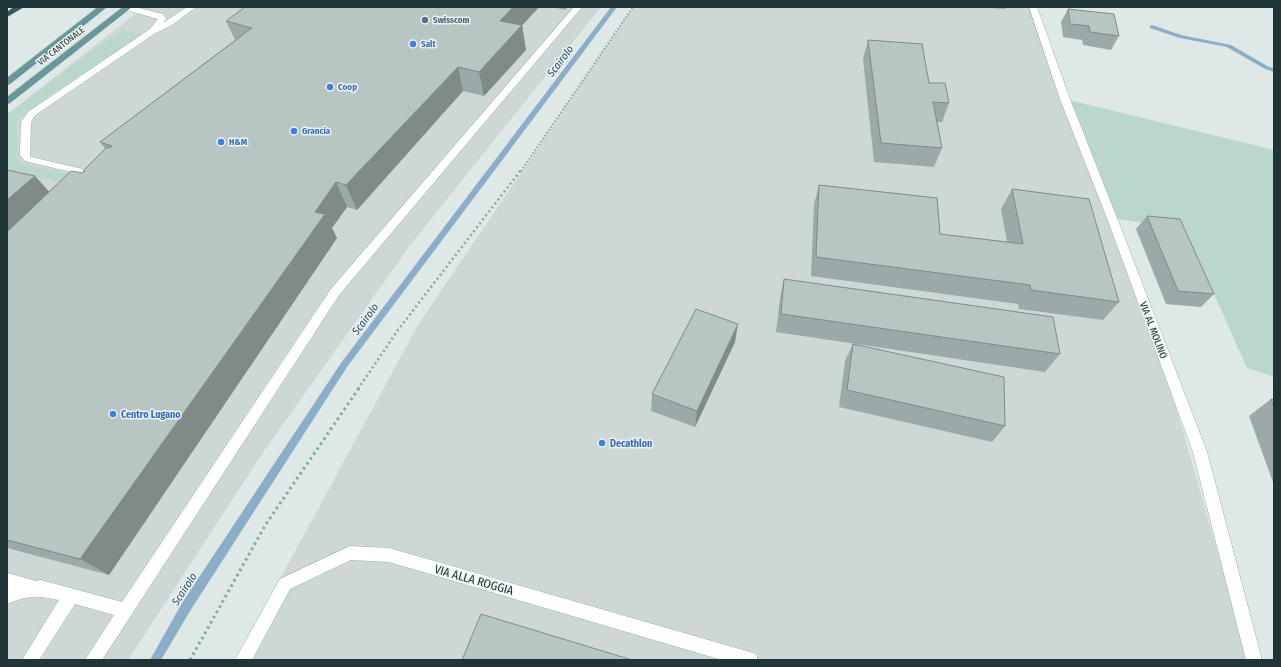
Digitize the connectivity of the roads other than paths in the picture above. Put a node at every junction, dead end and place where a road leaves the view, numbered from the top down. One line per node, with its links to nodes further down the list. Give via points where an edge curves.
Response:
1 (20, 7): 7 (highway)
2 (103, 7): 9 (main road, VIA CANTONALE)
3 (127, 7): 8 (street, via 162,17); 10 (main road, VIA CANTONALE)
4 (192, 7): 8 (street)
5 (578, 7): 16 (street, via 335,292)
6 (1033, 7): 21 (street, VIA AL MOLINO, via 1065,99 1200,452)
7 (7, 15)
8 (151, 32): 11 (street, via 31,114 26,120 25,155 28,159)
9 (7, 82)
10 (7, 101)
11 (108, 178)
12 (7, 581): 13 (street)
13 (41, 588): 14 (street, via 27,589); 15 (street)
14 (7, 596)
15 (71, 596): 16 (street); 17 (street)
16 (125, 610): 18 (street)
17 (30, 660)
18 (94, 660)
19 (243, 660): 20 (street, VIA ALLA ROGGIA, via 285,584 350,553 388,555)
20 (750, 660)
21 (1254, 660)

